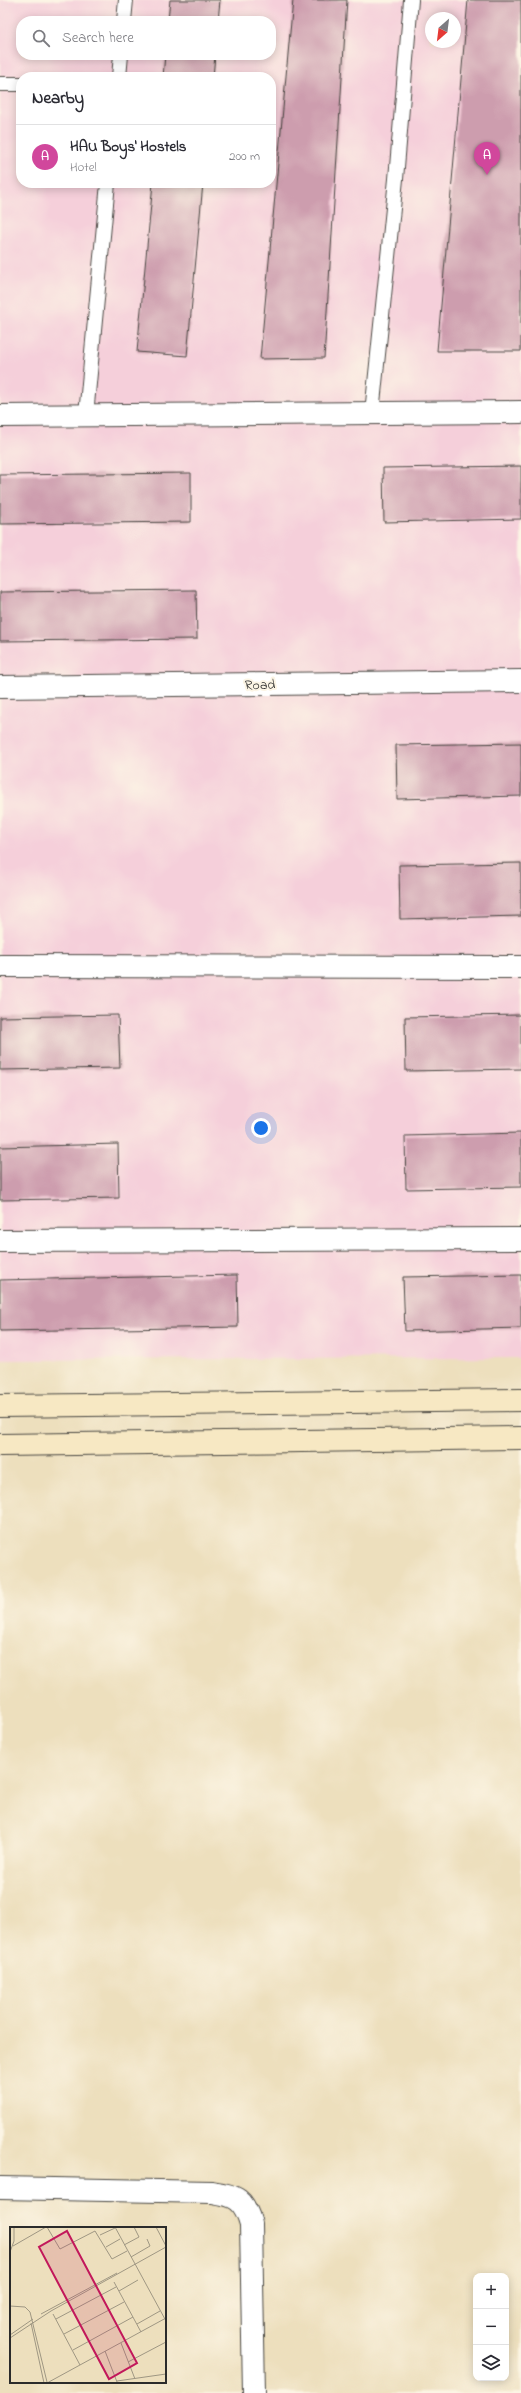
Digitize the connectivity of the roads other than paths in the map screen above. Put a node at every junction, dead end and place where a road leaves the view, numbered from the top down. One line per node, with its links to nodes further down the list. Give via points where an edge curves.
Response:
1 (126, 0): 3 (lane)
2 (411, 0): 10 (lane)
3 (124, 16)
4 (121, 60): 5 (lane)
5 (119, 72)
6 (0, 84): 7 (lane)
7 (16, 84)
8 (108, 188): 11 (lane)
9 (521, 412): 10 (street)
10 (372, 413): 11 (street)
11 (86, 415): 12 (street)
12 (0, 416)
13 (521, 681): 14 (street, Road)
14 (0, 687)
15 (0, 966): 16 (street)
16 (521, 967)
17 (521, 1239): 18 (street)
18 (0, 1241)
19 (521, 1400): 20 (main road)
20 (0, 1406)
21 (521, 1438): 22 (main road)
22 (0, 1445)
23 (0, 2188): 24 (street, via 212,2192 230,2195 242,2201 251,2224)
24 (254, 2393)

